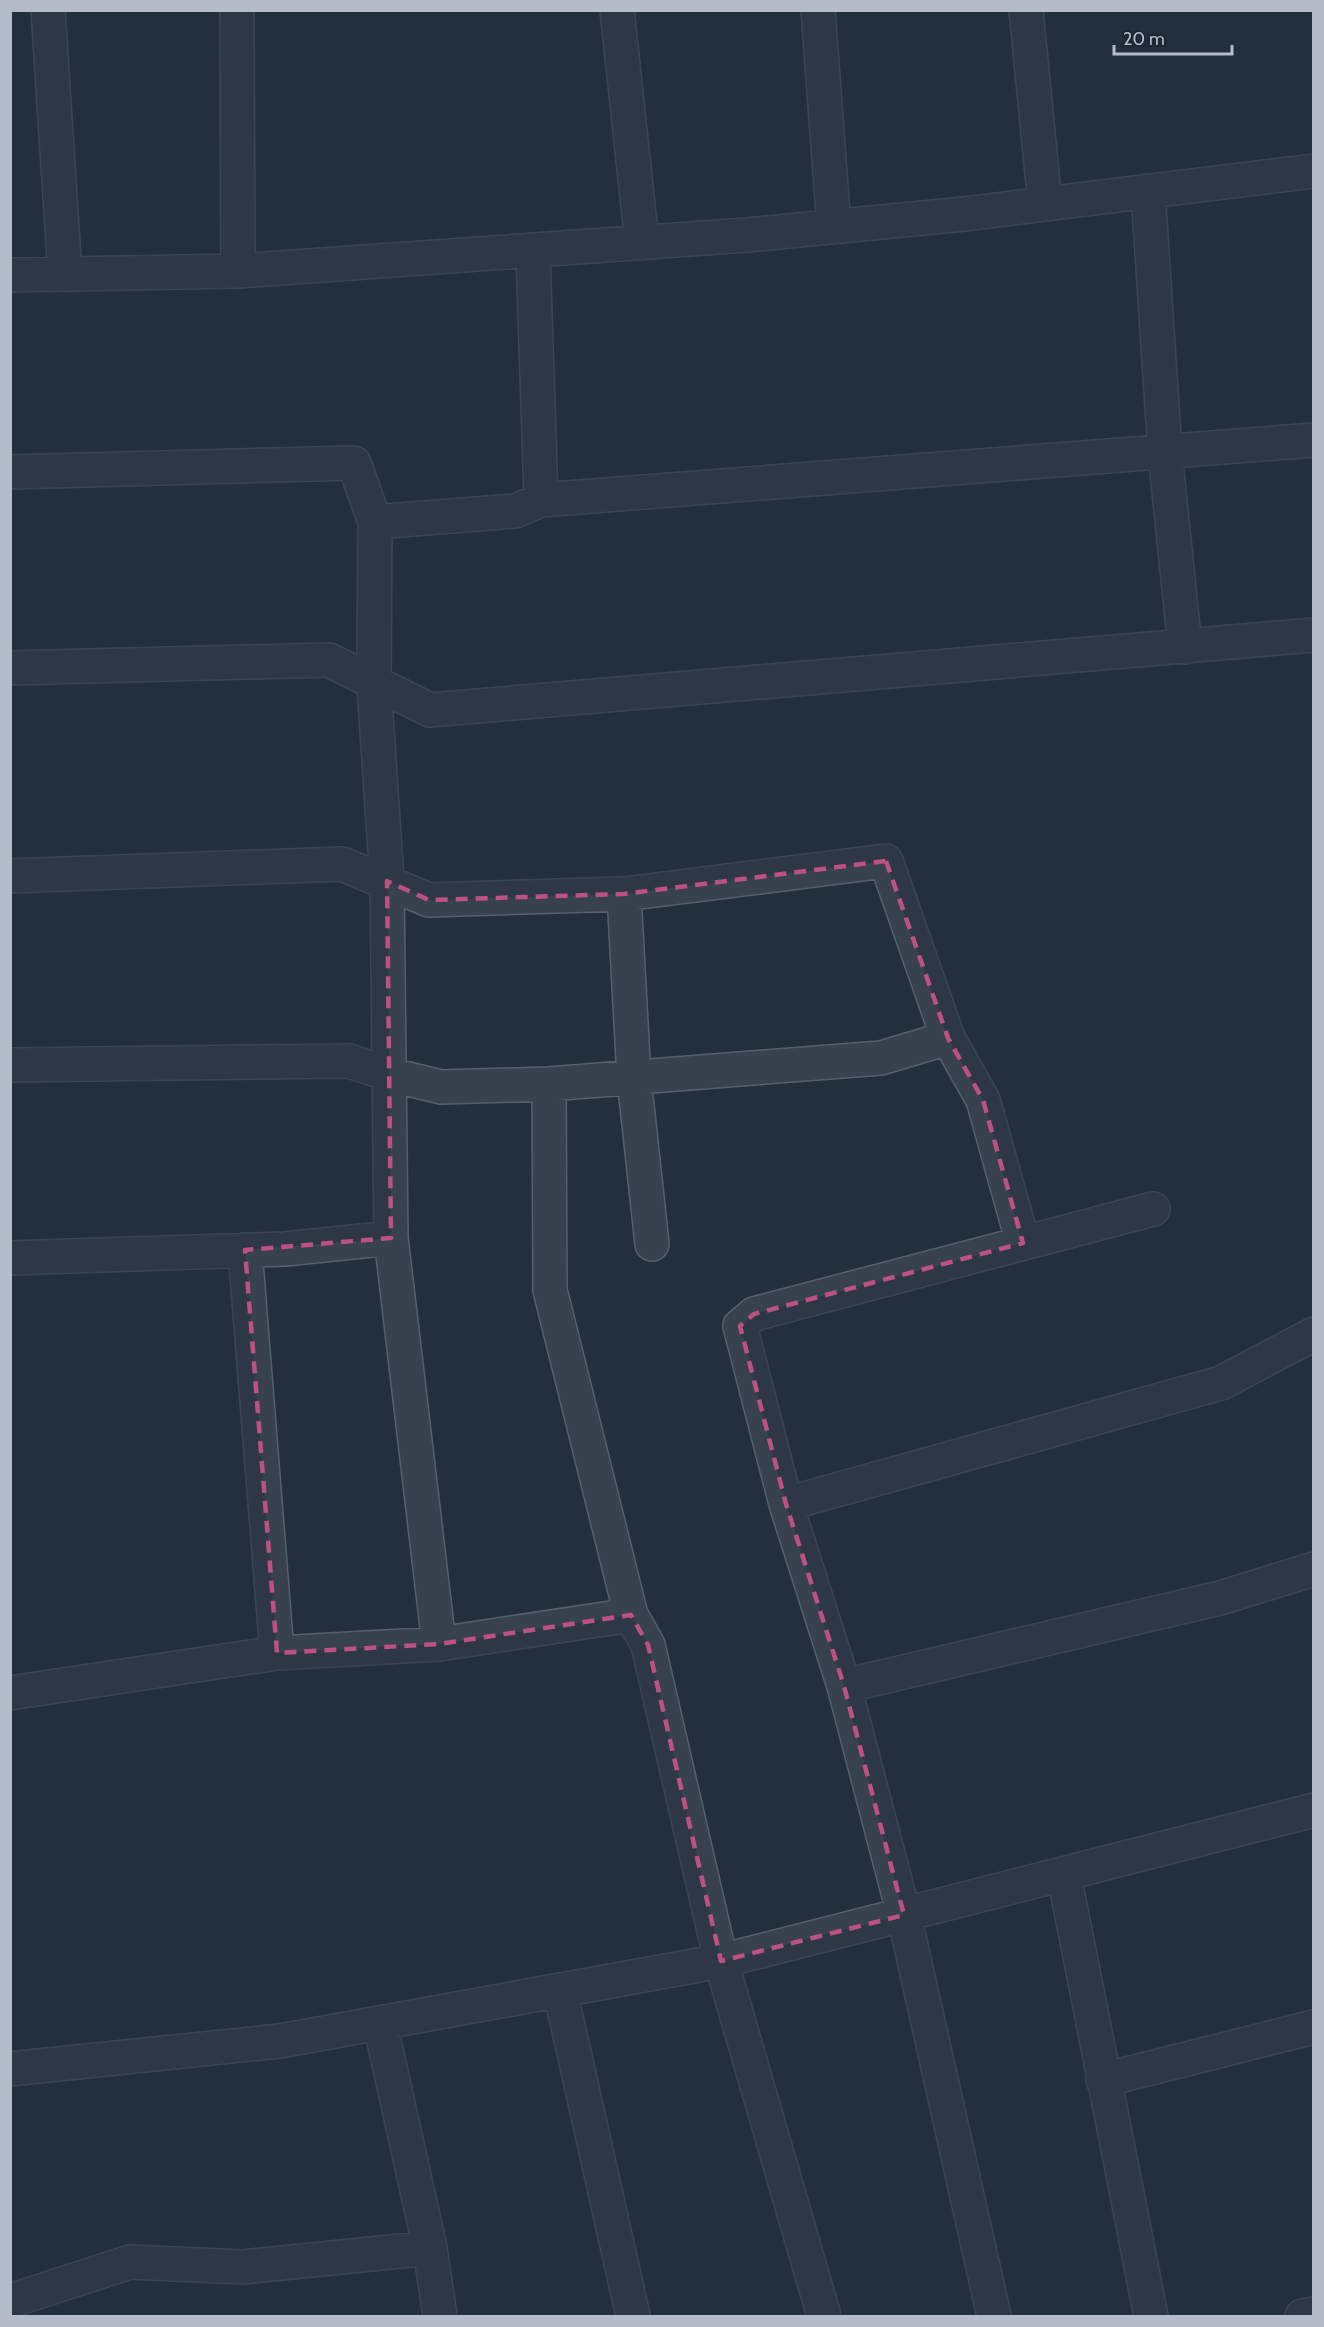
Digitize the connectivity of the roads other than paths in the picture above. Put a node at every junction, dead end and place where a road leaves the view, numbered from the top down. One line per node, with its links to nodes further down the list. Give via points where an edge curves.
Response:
1 (48, 10): 13 (street)
2 (237, 10): 12 (street)
3 (616, 10): 10 (street)
4 (818, 10): 9 (street)
5 (1026, 10): 8 (street)
6 (1314, 171): 7 (street)
7 (1148, 191): 8 (street); 16 (street)
8 (1045, 204): 9 (street)
9 (834, 227): 10 (street)
10 (642, 243): 11 (street)
11 (533, 251): 12 (street); 18 (street)
12 (238, 271): 13 (street)
13 (65, 274): 14 (street)
14 (10, 275)
15 (1314, 440): 16 (street)
16 (1165, 453): 18 (street); 21 (street)
17 (10, 472): 19 (street, via 354,463)
18 (541, 500): 19 (street, via 514,511)
19 (375, 522): 23 (street)
20 (1314, 635): 21 (street)
21 (1185, 647): 23 (street, via 430,710)
22 (10, 669): 23 (street, via 329,660)
23 (374, 684): 25 (street)
24 (10, 876): 25 (street, via 342,864)
25 (387, 881): 26 (street, via 429,900); 29 (street)
26 (624, 894): 27 (street, via 886,861); 30 (street)
27 (948, 1038): 30 (street, via 881,1058); 34 (street, via 983,1100)
28 (10, 1065): 29 (street, via 349,1060)
29 (388, 1074): 31 (street, via 441,1087); 33 (street)
30 (634, 1078): 31 (street); 35 (street)
31 (549, 1084): 41 (street, via 550,1290)
32 (1153, 1209): 34 (street)
33 (391, 1238): 36 (street); 42 (street)
34 (1023, 1243): 39 (street, via 754,1314 740,1326)
35 (652, 1244)
36 (245, 1250): 37 (street); 43 (street)
37 (10, 1258)
38 (1314, 1334): 39 (street, via 1221,1383)
39 (786, 1504): 44 (street)
40 (1314, 1569): 44 (street, via 1220,1598)
41 (631, 1615): 42 (street); 49 (street, via 648,1645)
42 (439, 1644): 43 (street)
43 (277, 1653): 45 (street)
44 (844, 1686): 48 (street)
45 (10, 1694)
46 (1314, 1810): 47 (street)
47 (1064, 1875): 48 (street); 54 (street)
48 (904, 1915): 49 (street); 61 (street)
49 (721, 1961): 50 (street); 60 (street)
50 (560, 1990): 51 (street); 59 (street)
51 (380, 2023): 53 (street, via 280,2041); 55 (street)
52 (1314, 2027): 54 (street)
53 (10, 2069)
54 (1103, 2080): 62 (street)
55 (430, 2248): 56 (street, via 242,2267 130,2262); 58 (street)
56 (10, 2301)
57 (1314, 2314): 63 (street)
58 (440, 2316)
59 (633, 2316)
60 (824, 2316)
61 (994, 2316)
62 (1151, 2316)
63 (1302, 2316)

